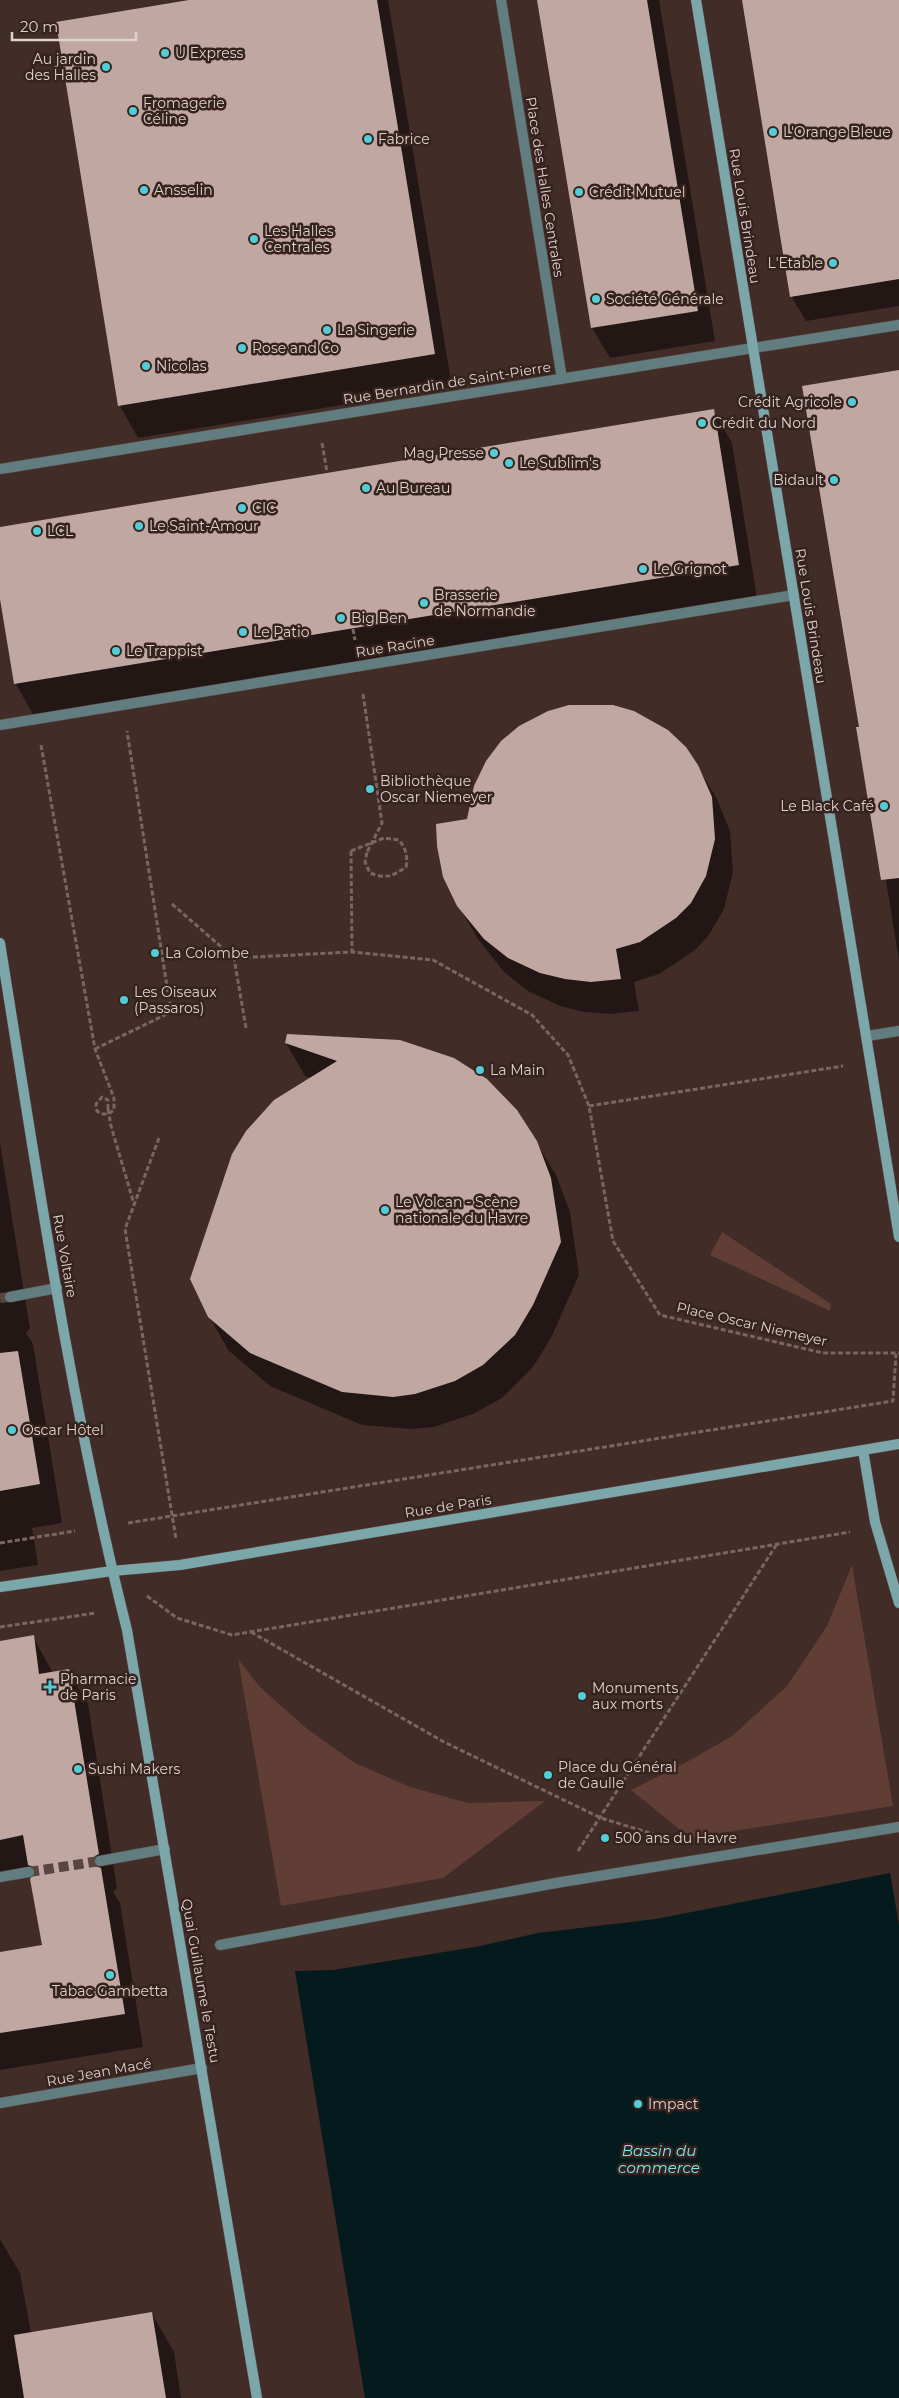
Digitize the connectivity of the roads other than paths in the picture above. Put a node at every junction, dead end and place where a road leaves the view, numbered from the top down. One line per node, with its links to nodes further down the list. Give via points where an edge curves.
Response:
1 (501, 0): 5 (street, Place des Halles Centrales)
2 (696, 0): 4 (main road, Rue Louis Brindeau)
3 (899, 325): 4 (street, Rue Bernardin de Saint-Pierre)
4 (753, 348): 5 (street, Rue Bernardin de Saint-Pierre); 7 (main road, Rue Louis Brindeau)
5 (562, 379): 6 (street, Rue Bernardin de Saint-Pierre)
6 (0, 468)
7 (794, 595): 8 (street, Rue Racine); 11 (main road, Rue Louis Brindeau)
8 (0, 725)
9 (0, 943): 13 (main road, Rue Voltaire)
10 (899, 1031): 11 (street)
11 (867, 1036): 12 (main road, Rue Louis Brindeau)
12 (899, 1237)
13 (56, 1288): 14 (street); 17 (main road, Rue Voltaire)
14 (10, 1297)
15 (899, 1444): 16 (main road, Rue de Paris)
16 (863, 1450): 17 (main road, Rue de Paris, via 180,1564); 19 (main road, via 875,1522)
17 (112, 1571): 18 (main road, Rue de Paris); 21 (main road, Quai Guillaume le Testu, via 123,1612)
18 (0, 1587)
19 (899, 1603)
20 (899, 1827): 25 (street, via 556,1883)
21 (165, 1849): 22 (street); 26 (main road, Quai Guillaume le Testu)
22 (100, 1860)
23 (29, 1872): 24 (street)
24 (0, 1877)
25 (220, 1945)
26 (202, 2068): 27 (street, Rue Jean Macé); 28 (main road, Quai Guillaume le Testu)
27 (0, 2103)
28 (257, 2398)

